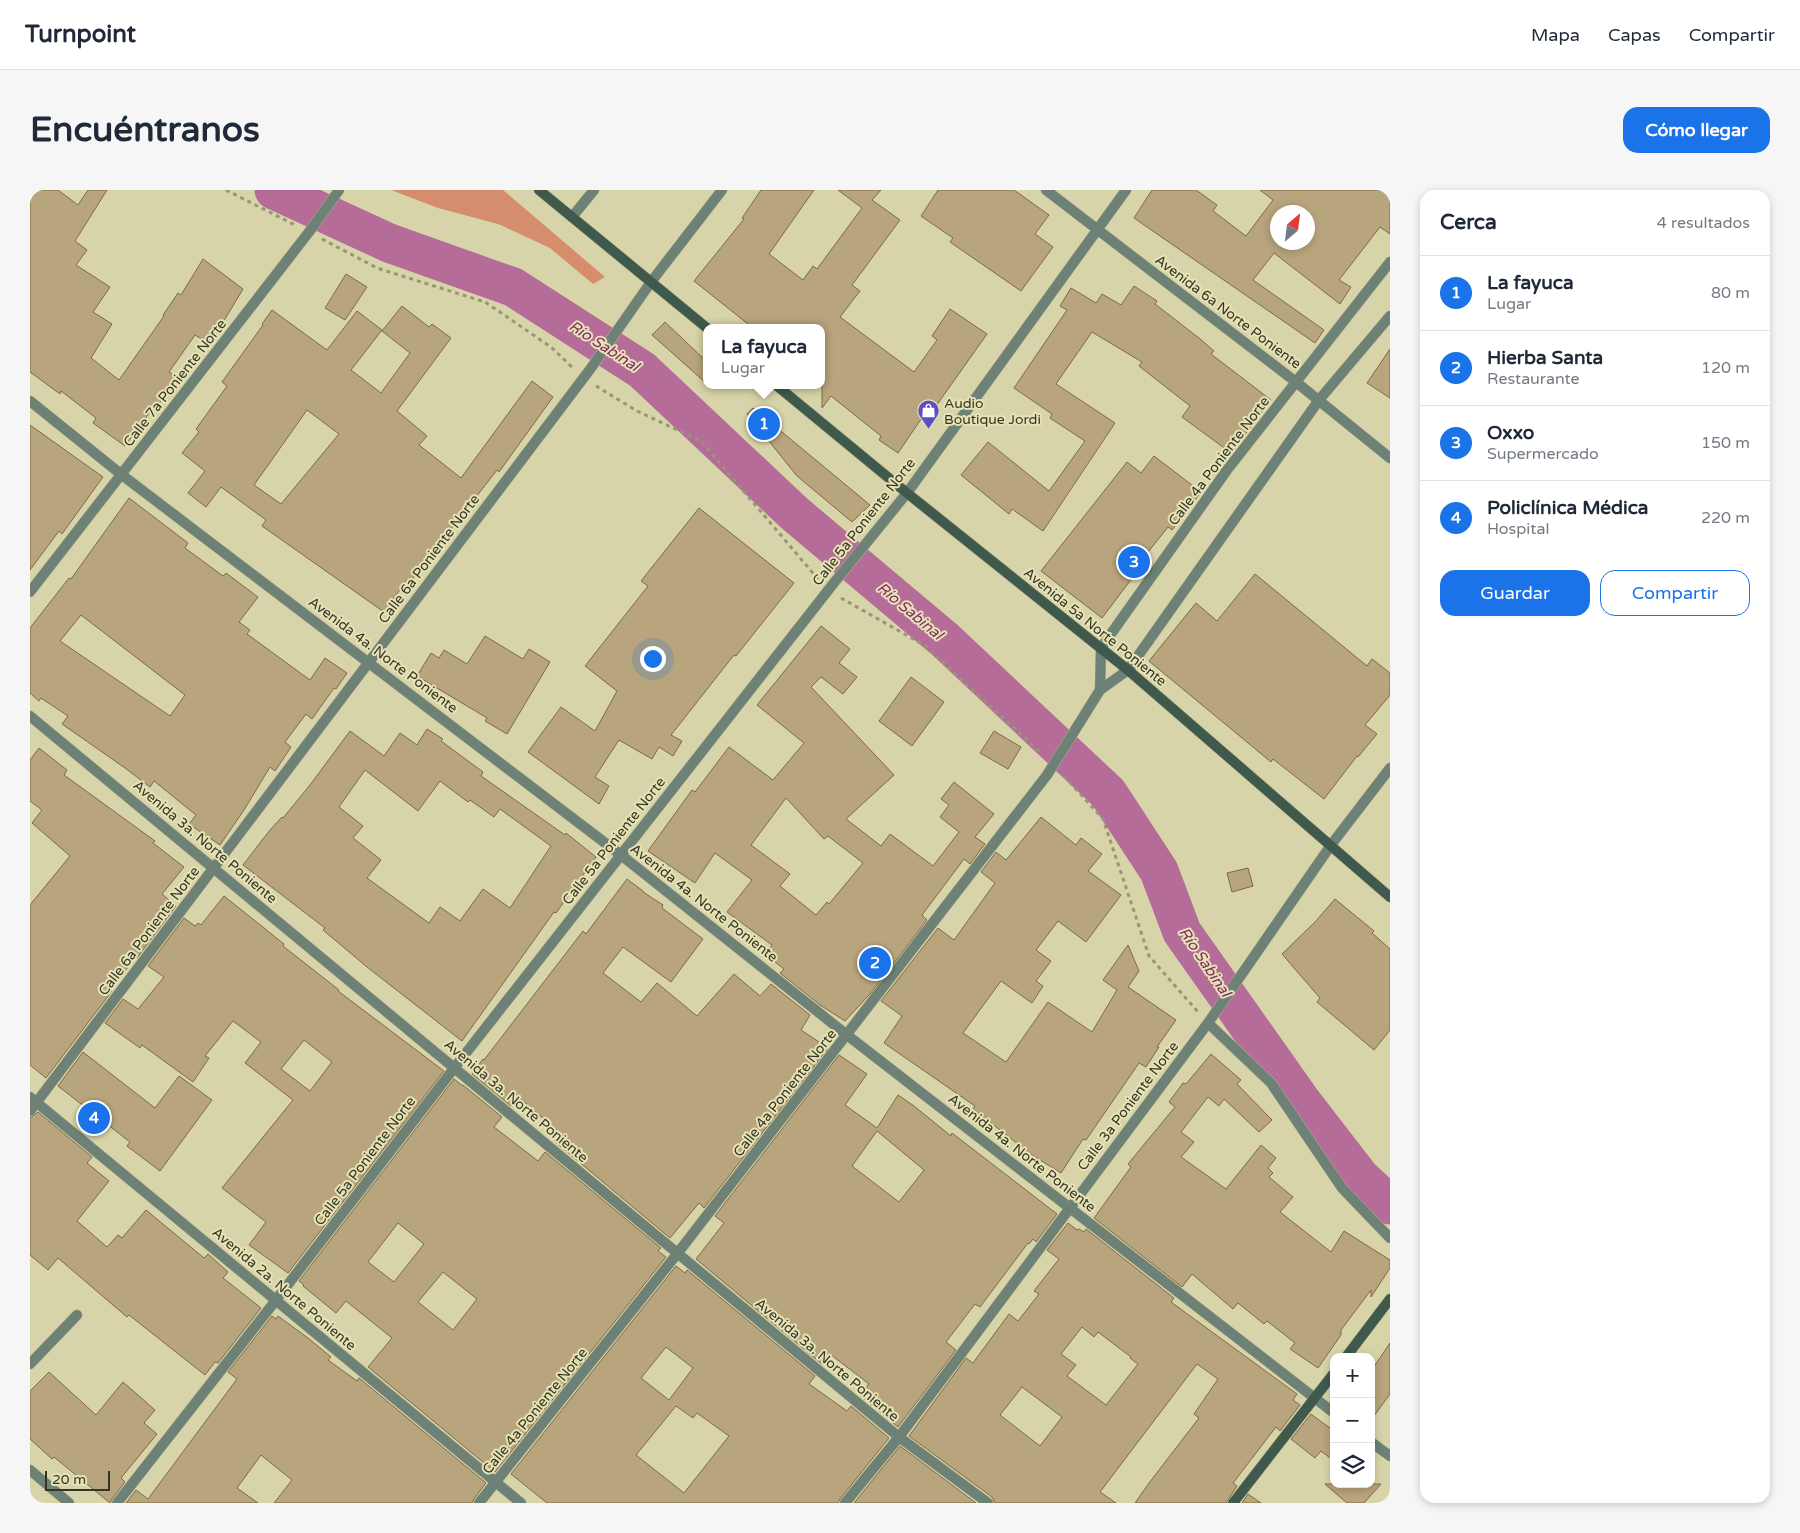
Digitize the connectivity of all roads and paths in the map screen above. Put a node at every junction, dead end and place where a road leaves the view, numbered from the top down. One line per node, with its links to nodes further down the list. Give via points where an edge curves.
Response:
1 (226, 190): 9 (path)
2 (339, 190): 9 (street, Calle 7a Poniente Norte)
3 (539, 190): 8 (main road)
4 (594, 190): 8 (street)
5 (1046, 190): 10 (street, Avenida 6a Norte Poniente)
6 (1126, 190): 10 (street, Calle 5a Poniente Norte)
7 (720, 191): 12 (street, Calle 6a Poniente Norte)
8 (572, 217): 12 (main road)
9 (311, 228): 15 (path, via 377,268 486,302 551,346); 21 (street, Calle 7a Poniente Norte)
10 (1097, 229): 16 (street, Avenida 6a Norte Poniente); 22 (street, Calle 5a Poniente Norte)
11 (1390, 262): 16 (street, Calle 4a Poniente Norte)
12 (651, 282): 14 (main road); 15 (street, Calle 6a Poniente Norte)
13 (1390, 316): 18 (street, Calle 4a Poniente Norte)
14 (703, 325)
15 (583, 378): 23 (path, via 638,411 701,441); 26 (street, Calle 6a Poniente Norte)
16 (1296, 382): 18 (street, Avenida 6a Norte Poniente); 25 (street, Calle 4a Poniente Norte, via 1227,470)
17 (781, 389): 22 (main road, Avenida 5a Norte Poniente)
18 (1319, 400): 20 (street, Avenida 6a Norte Poniente); 27 (street, Calle 4a Poniente Norte)
19 (30, 401): 21 (street, Avenida 4a. Norte Poniente)
20 (1390, 458)
21 (122, 475): 24 (street, Calle 7a Poniente Norte); 26 (street, Avenida 4a. Norte Poniente)
22 (906, 493): 23 (street, Calle 5a Poniente Norte); 25 (main road, Avenida 5a Norte Poniente)
23 (830, 587): 30 (path, via 924,645); 33 (street, Calle 5a Poniente Norte)
24 (30, 592)
25 (1101, 648): 27 (main road, Avenida 5a Norte Poniente); 28 (street, Calle 4a Poniente Norte)
26 (369, 662): 33 (street, Avenida 4a. Norte Poniente); 34 (street, Calle 6a Poniente Norte)
27 (1128, 670): 28 (street, Calle 4a Poniente Norte); 32 (main road, Avenida 5a Norte Poniente)
28 (1100, 690): 30 (street, Calle 4a Poniente Norte)
29 (30, 716): 34 (street, Avenida 3a. Norte Poniente)
30 (1055, 762): 36 (path, via 1103,819 1149,956); 37 (street, Calle 4a Poniente Norte)
31 (1390, 768): 32 (street, Calle 3a Poniente Norte)
32 (1331, 845): 35 (main road, Avenida 5a Norte Poniente); 36 (street, Calle 3a Poniente Norte)
33 (621, 855): 37 (street, Avenida 4a. Norte Poniente); 38 (street, Calle 5a Poniente Norte)
34 (214, 868): 38 (street, Avenida 3a. Norte Poniente); 39 (street, Calle 6a Poniente Norte)
35 (1390, 897)
36 (1208, 1023): 41 (street, Calle 3a Poniente Norte); 42 (street, via 1271,1083 1342,1188)
37 (847, 1035): 41 (street, Avenida 4a. Norte Poniente); 43 (street, Calle 4a Poniente Norte)
38 (454, 1067): 43 (street, Avenida 3a. Norte Poniente); 45 (street, Calle 5a Poniente Norte)
39 (33, 1099): 40 (street, Calle 6a Poniente Norte); 45 (street, Avenida 2a. Norte Poniente)
40 (30, 1111)
41 (1070, 1206): 50 (street, Avenida 4a. Norte Poniente); 52 (street, Calle 3a Poniente Norte)
42 (1390, 1238)
43 (677, 1254): 52 (street, Avenida 3a. Norte Poniente); 56 (street, Calle 4a Poniente Norte)
44 (1390, 1299): 47 (main road)
45 (276, 1300): 56 (street, Avenida 2a. Norte Poniente); 58 (street, Calle 5a Poniente Norte)
46 (77, 1316): 48 (street)
47 (1349, 1353)
48 (30, 1364)
49 (1330, 1378): 50 (main road)
50 (1315, 1398): 51 (street, Avenida 4a. Norte Poniente); 63 (main road)
51 (1330, 1410)
52 (899, 1437): 61 (street, Calle 3a Poniente Norte); 62 (street, Avenida 3a. Norte Poniente)
53 (1372, 1443): 54 (street)
54 (1390, 1456)
55 (30, 1470): 57 (street)
56 (495, 1482): 59 (street, Calle 4a Poniente Norte); 60 (street, Avenida 2a. Norte Poniente)
57 (69, 1503)
58 (117, 1503)
59 (478, 1503)
60 (521, 1503)
61 (845, 1503)
62 (988, 1503)
63 (1234, 1503)

